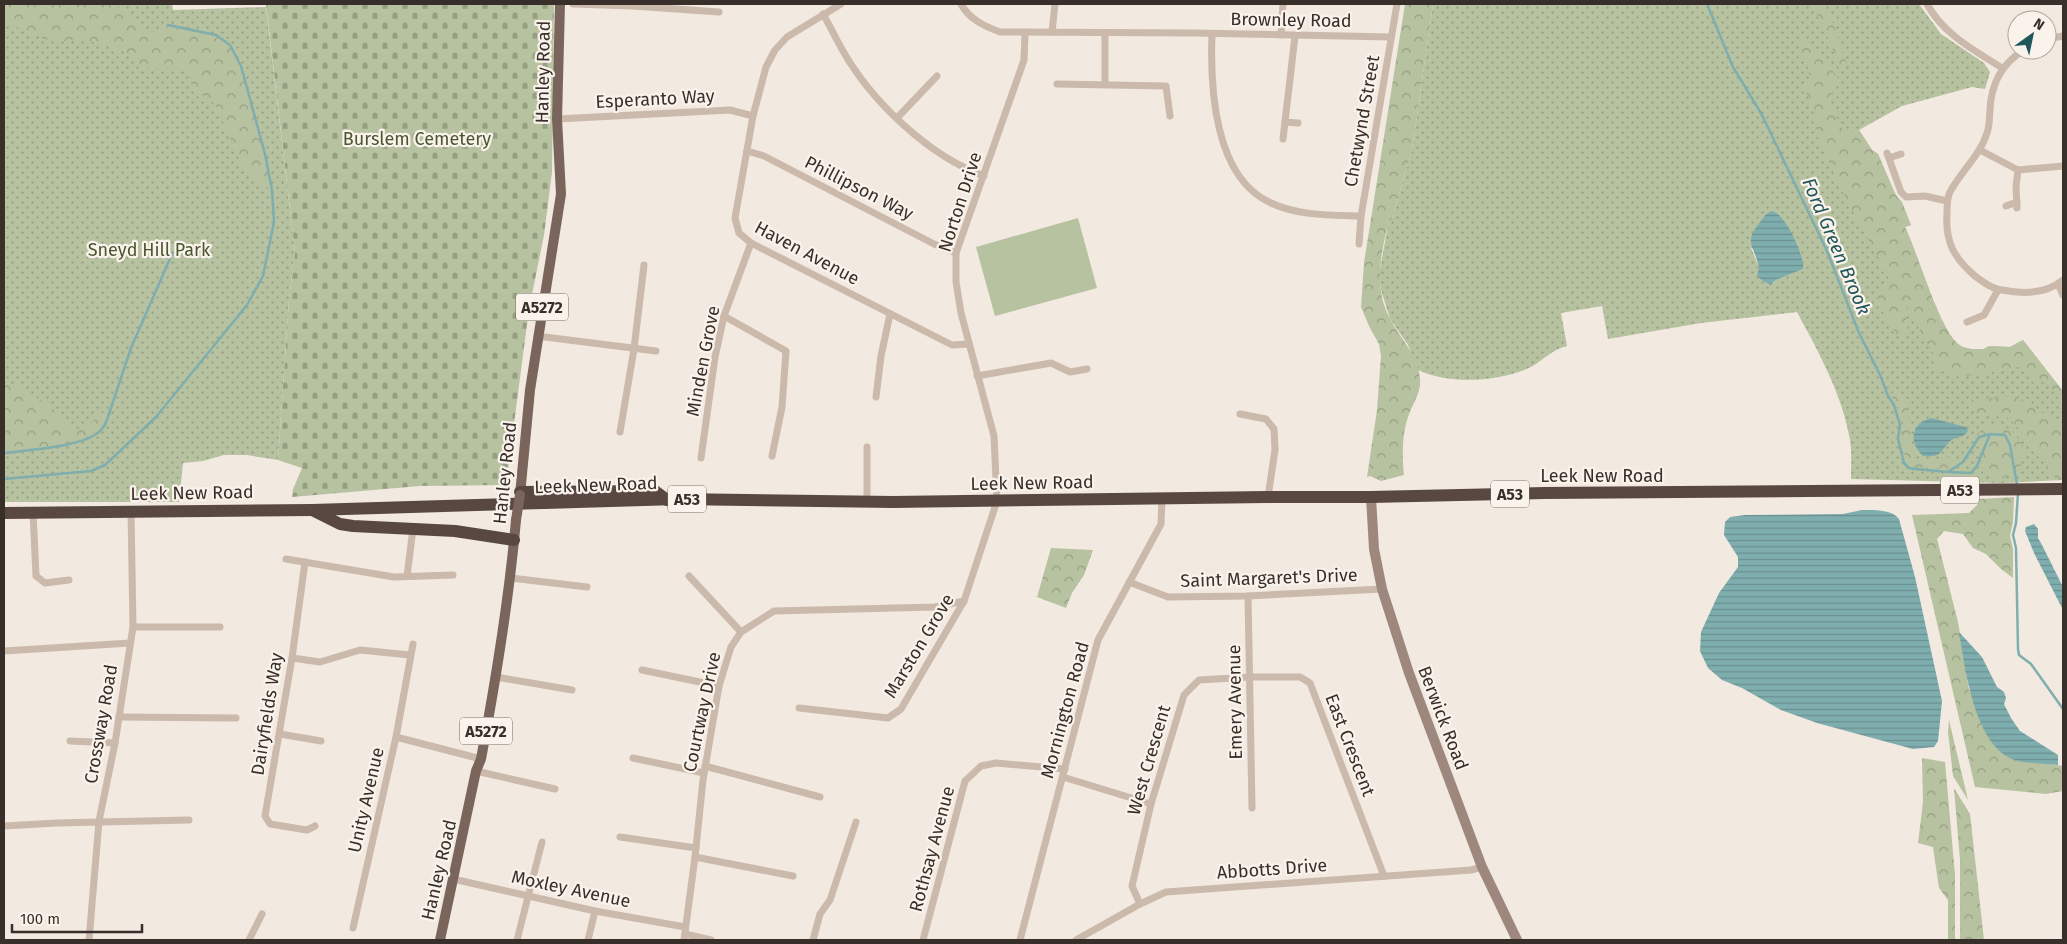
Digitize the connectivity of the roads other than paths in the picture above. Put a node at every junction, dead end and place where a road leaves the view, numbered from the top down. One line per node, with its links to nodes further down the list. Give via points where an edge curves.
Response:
1 (560, 4): 27 (main road, Hanley Road / A5272)
2 (573, 4): 9 (street)
3 (841, 4): 11 (street, Haven Avenue)
4 (961, 4): 14 (street, Brownley Road, via 965,12 982,25 1000,32)
5 (1055, 4): 12 (street)
6 (1283, 4): 16 (street)
7 (1396, 4): 18 (street, Chetwynd Street)
8 (1927, 4): 20 (street, via 1944,27 1960,41)
9 (633, 5): 10 (street)
10 (719, 12)
11 (823, 14): 24 (street, Haven Avenue, via 787,37 775,50 766,67); 26 (street, via 860,78)
12 (1052, 32): 13 (street, Brownley Road); 14 (street, Brownley Road)
13 (1105, 33): 15 (street, Brownley Road); 23 (street)
14 (1025, 34): 36 (street, Norton Drive, via 1024,60)
15 (1212, 34): 16 (street, Brownley Road); 39 (street, via 1211,75 1218,122 1232,165 1242,181 1264,200 1297,212)
16 (1281, 35): 17 (street, Brownley Road)
17 (1295, 36): 18 (street, Brownley Road); 28 (street)
18 (1391, 37): 39 (street, Chetwynd Street)
19 (2010, 60): 20 (street)
20 (2002, 68): 31 (street, via 1994,84 1987,132)
21 (938, 76): 26 (street)
22 (1057, 84): 23 (street)
23 (1104, 84): 25 (street, via 1166,86)
24 (753, 116): 27 (street, Esperanto Way, via 730,110); 32 (street, Haven Avenue)
25 (1170, 116)
26 (897, 118): 36 (street, via 922,141 964,169)
27 (557, 119): 50 (main road, Hanley Road / A5272, via 561,194)
28 (1285, 122): 29 (street); 30 (street)
29 (1298, 124)
30 (1283, 139)
31 (1980, 150): 35 (street); 37 (street, via 1960,175)
32 (747, 151): 40 (street, Haven Avenue, via 735,218 739,233); 42 (street, Phillipson Way, via 764,156)
33 (1901, 154): 37 (street, via 1888,156 1901,192 1906,197 1925,196)
34 (2063, 166): 35 (street)
35 (2018, 170): 38 (street, via 2017,205)
36 (984, 176): 42 (street, Norton Drive)
37 (1947, 201): 45 (street, via 1946,229 1960,263 1982,282)
38 (2006, 206)
39 (1361, 216): 41 (street, Chetwynd Street)
40 (751, 243): 47 (street, Haven Avenue); 48 (street, Minden Grove)
41 (1359, 244)
42 (956, 253): 51 (street, Norton Drive, via 956,282)
43 (644, 265): 52 (street)
44 (2060, 282): 45 (street, via 2038,292); 46 (street)
45 (1998, 290): 49 (street, via 1984,315)
46 (2063, 295)
47 (890, 314): 51 (street, Haven Avenue, via 952,345); 56 (street)
48 (724, 316): 60 (street, via 786,351 782,407); 61 (street, Minden Grove)
49 (1967, 322)
50 (538, 336): 52 (street); 63 (main road, Hanley Road / A5272)
51 (968, 344): 55 (street, Norton Drive)
52 (634, 349): 53 (street); 58 (street)
53 (656, 351)
54 (1088, 369): 55 (street, via 1070,372 1051,363)
55 (977, 376): 68 (street, Norton Drive, via 994,436)
56 (876, 397)
57 (1240, 414): 64 (street, via 1266,419 1274,429 1275,450)
58 (620, 432)
59 (867, 447): 69 (street)
60 (772, 456)
61 (702, 458)
62 (2062, 489): 65 (highway, Leek New Road / A53, via 1545,493)
63 (520, 494): 67 (highway, via 655,491); 75 (main road, Hanley Road / A5272, bridge)
64 (1268, 497): 65 (highway, Leek New Road / A53); 66 (highway, Leek New Road / A53)
65 (1371, 498): 85 (street, Berwick Road, via 1374,549)
66 (1162, 499): 68 (highway, Leek New Road / A53); 83 (street, Mornington Road, via 1161,524)
67 (667, 500): 69 (highway, Leek New Road / A53); 70 (highway, Leek New Road / A53)
68 (997, 501): 69 (highway, Leek New Road / A53); 87 (street, Marston Grove)
69 (867, 502)
70 (312, 510): 72 (highway, Leek New Road / A53); 74 (highway, via 340,524)
71 (33, 512): 72 (highway, Leek New Road / A53); 73 (highway, Leek New Road / A53); 82 (street, via 36,576 45,583)
72 (131, 512): 88 (street, Crossway Road)
73 (4, 513)
74 (413, 529): 75 (highway, via 455,531); 78 (street)
75 (514, 540): 81 (main road, Hanley Road / A5272)
76 (286, 559): 77 (street)
77 (305, 562): 78 (street, via 394,577); 95 (street, Dairyfields Way)
78 (407, 576): 79 (street)
79 (453, 576)
80 (689, 576): 90 (street)
81 (511, 578): 84 (street); 97 (main road, Hanley Road / A5272)
82 (69, 580)
83 (1129, 582): 86 (street, Saint Margaret's Drive, via 1168,596); 112 (street, Mornington Road, via 1098,640)
84 (587, 587)
85 (1382, 589): 86 (street, Saint Margaret's Drive); 128 (street, Berwick Road, via 1409,672)
86 (1248, 596): 98 (street, Emery Avenue)
87 (964, 601): 90 (street, Courtway Drive, via 935,607 774,611); 101 (street, Marston Grove, via 901,709 888,718)
88 (133, 627): 89 (street); 91 (street, Crossway Road)
89 (220, 627)
90 (741, 632): 99 (street, Courtway Drive, via 731,647)
91 (130, 643): 93 (street); 102 (street, Crossway Road)
92 (413, 644): 94 (street)
93 (4, 651)
94 (410, 656): 95 (street, via 360,650 320,662); 105 (street)
95 (292, 658): 104 (street, Dairyfields Way)
96 (642, 670): 99 (street)
97 (496, 677): 100 (street); 110 (main road, Hanley Road / A5272)
98 (1250, 677): 117 (street, West Crescent, via 1199,680 1184,695); 118 (street, Emery Avenue); 130 (street, East Crescent, via 1300,677 1310,683)
99 (720, 686): 111 (street, Courtway Drive)
100 (572, 690)
101 (799, 708)
102 (119, 717): 103 (street); 108 (street, Crossway Road)
103 (236, 718)
104 (280, 734): 107 (street); 123 (street, Dairyfields Way, via 265,816 270,824 307,830)
105 (396, 737): 110 (street, Unity Avenue); 136 (street, Unity Avenue)
106 (70, 741): 108 (street)
107 (321, 741)
108 (115, 743): 120 (street, Crossway Road)
109 (633, 758): 111 (street)
110 (481, 759): 113 (main road, Hanley Road / A5272)
111 (705, 769): 116 (street); 126 (street, Courtway Drive)
112 (1065, 769): 114 (street, Mornington Road); 145 (street, Rothsay Avenue, via 996,763 981,766 965,781)
113 (476, 771): 115 (street); 131 (main road, Hanley Road / A5272)
114 (1063, 777): 117 (street); 146 (street, Mornington Road)
115 (555, 789)
116 (820, 796)
117 (1151, 804): 133 (street, West Crescent, via 1132,886)
118 (1252, 808)
119 (189, 820): 120 (street)
120 (99, 821): 122 (street); 138 (street, Crossway Road)
121 (856, 822): 144 (street)
122 (4, 826)
123 (315, 826)
124 (620, 837): 126 (street)
125 (542, 842): 132 (street)
126 (696, 848): 127 (street, Courtway Drive)
127 (696, 857): 129 (street); 137 (street, Courtway Drive)
128 (1482, 867): 130 (street, Abbotts Drive); 148 (street, Berwick Road)
129 (793, 876)
130 (1384, 876): 133 (street, Abbotts Drive, via 1166,892)
131 (452, 879): 132 (street, Moxley Avenue); 140 (main road, Hanley Road / A5272)
132 (529, 897): 134 (street, Moxley Avenue); 141 (street)
133 (1140, 904): 147 (street, Abbotts Drive)
134 (595, 911): 137 (street, Moxley Avenue); 142 (street)
135 (262, 914): 139 (street)
136 (353, 928)
137 (685, 934): 143 (street, Moxley Avenue)
138 (89, 940)
139 (249, 940)
140 (440, 940)
141 (517, 940)
142 (588, 940)
143 (711, 940)
144 (813, 940)
145 (923, 940)
146 (1020, 940)
147 (1076, 940)
148 (1517, 940)

